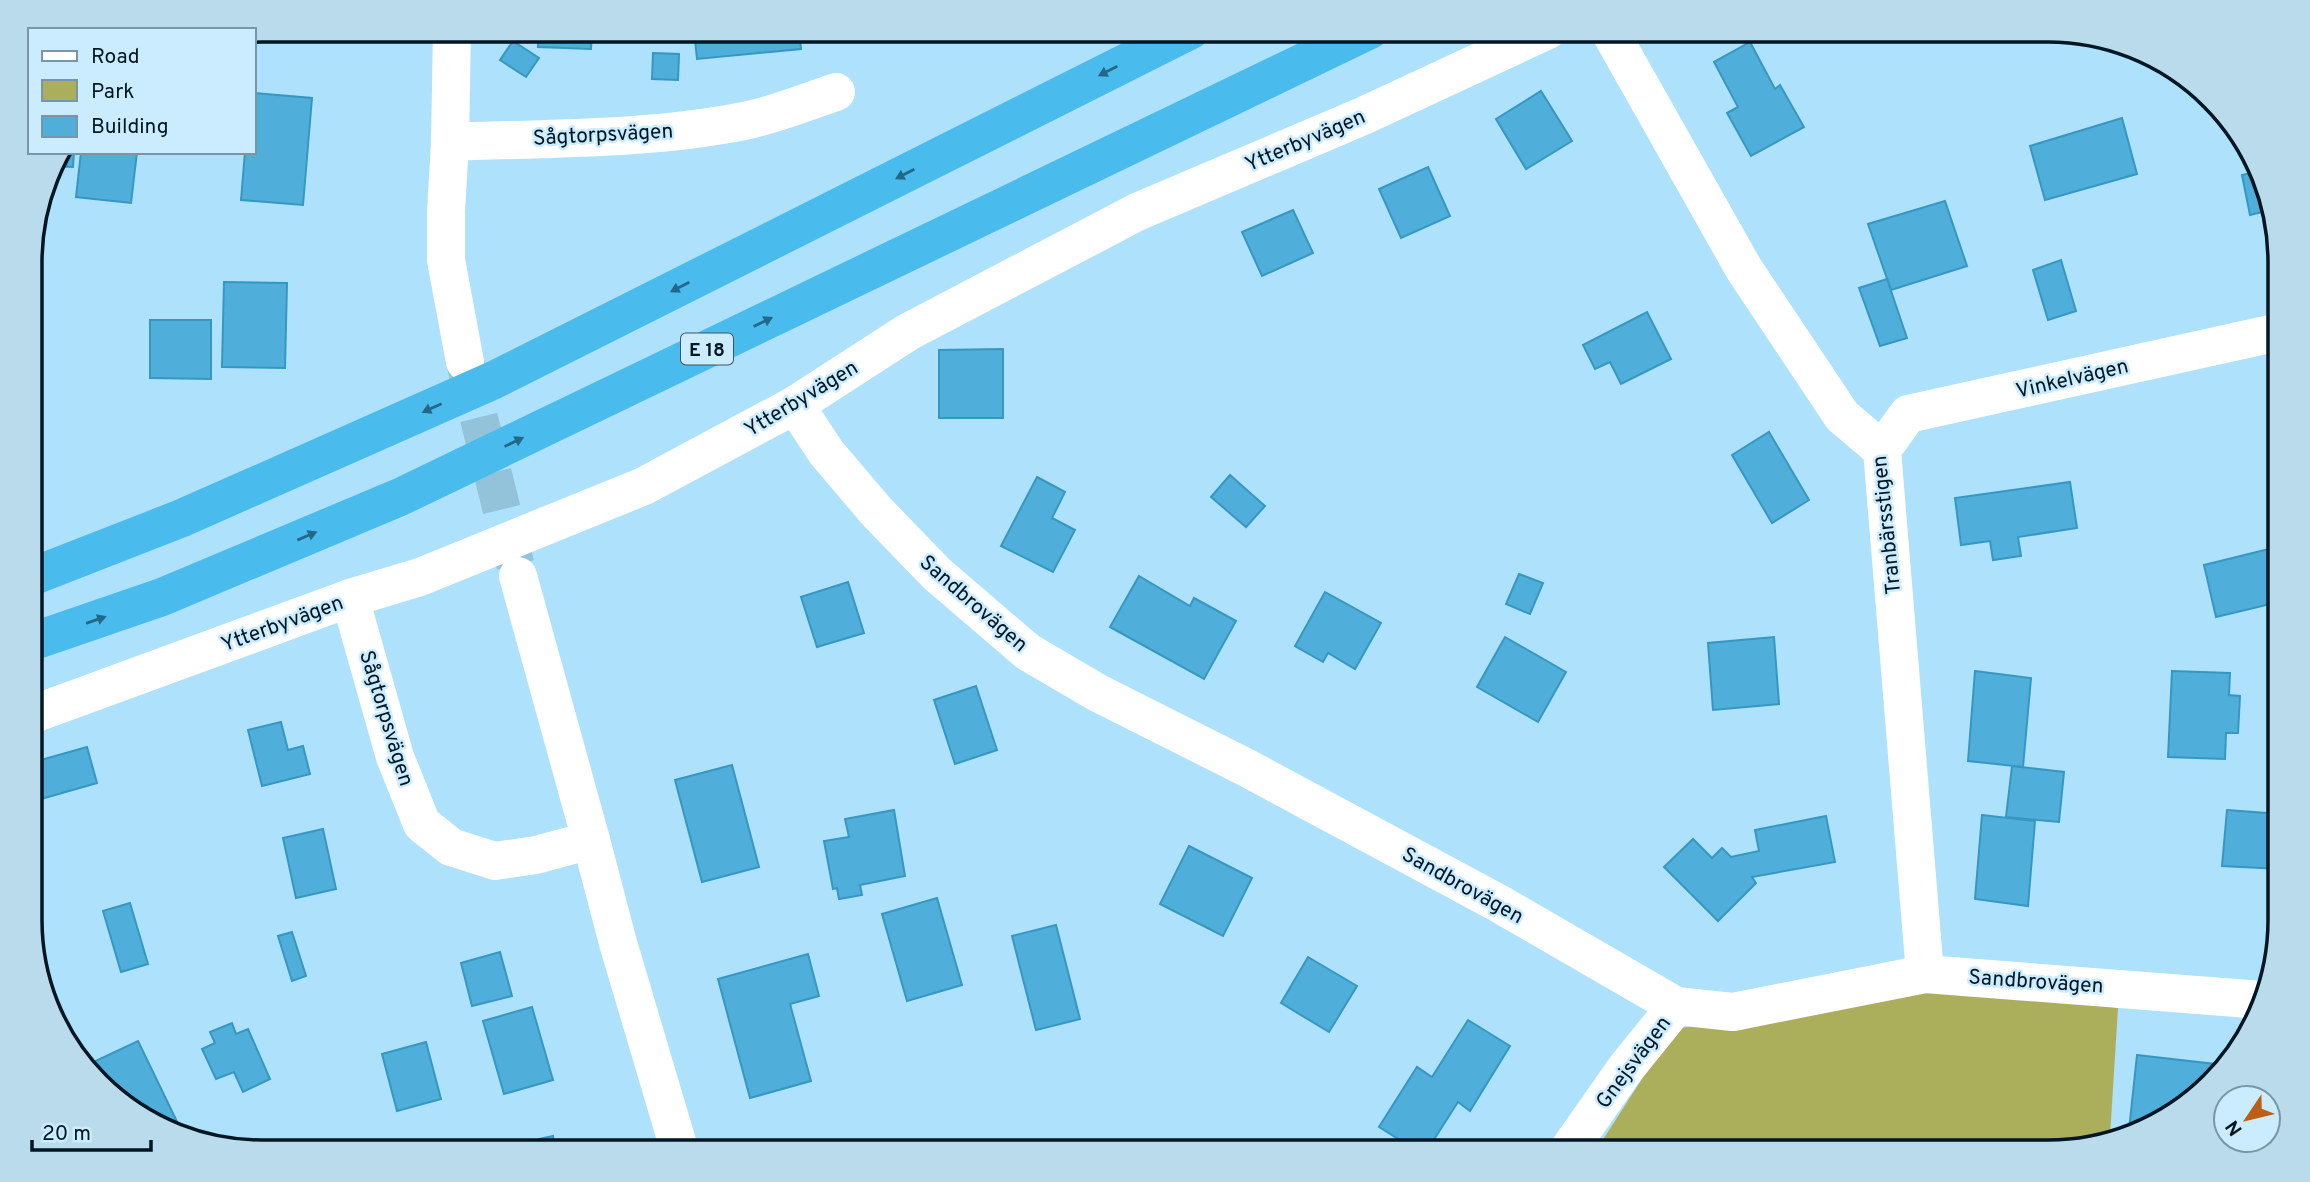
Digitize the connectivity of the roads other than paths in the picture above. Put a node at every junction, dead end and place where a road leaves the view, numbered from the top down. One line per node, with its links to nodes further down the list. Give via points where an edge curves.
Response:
1 (452, 42): 7 (street)
2 (1167, 42): 12 (highway, one-way to 12, via 494,380 182,518)
3 (1345, 42): 15 (highway, E 18, one-way to 3, via 162,597 400,497)
4 (1522, 42): 10 (street, Ytterbyvägen, via 1138,212 908,332)
5 (1616, 42): 11 (street, Tranbärsstigen, via 1744,269 1842,416)
6 (836, 92): 7 (street, Sågtorpsvägen, via 745,121 635,136)
7 (450, 142): 9 (street, via 446,260)
8 (2268, 334): 11 (street, Vinkelvägen, via 1908,414)
9 (465, 362)
10 (795, 405): 14 (street, Ytterbyvägen, via 644,486 420,577); 20 (street, Sandbrovägen, via 826,452 876,512 937,574 1028,652 1499,903)
11 (1882, 450): 18 (street, Tranbärsstigen)
12 (42, 573)
13 (519, 576): 17 (street)
14 (351, 598): 16 (street, Ytterbyvägen); 17 (street, Sågtorpsvägen, via 395,757 422,824 451,847 495,861)
15 (42, 638)
16 (42, 711)
17 (591, 840): 21 (street)
18 (1924, 974): 19 (street, Sandbrovägen); 20 (street, Sandbrovägen, via 1733,1012)
19 (2253, 999)
20 (1676, 1006): 22 (street, Gnejsvägen)
21 (676, 1140)
22 (1575, 1140)

